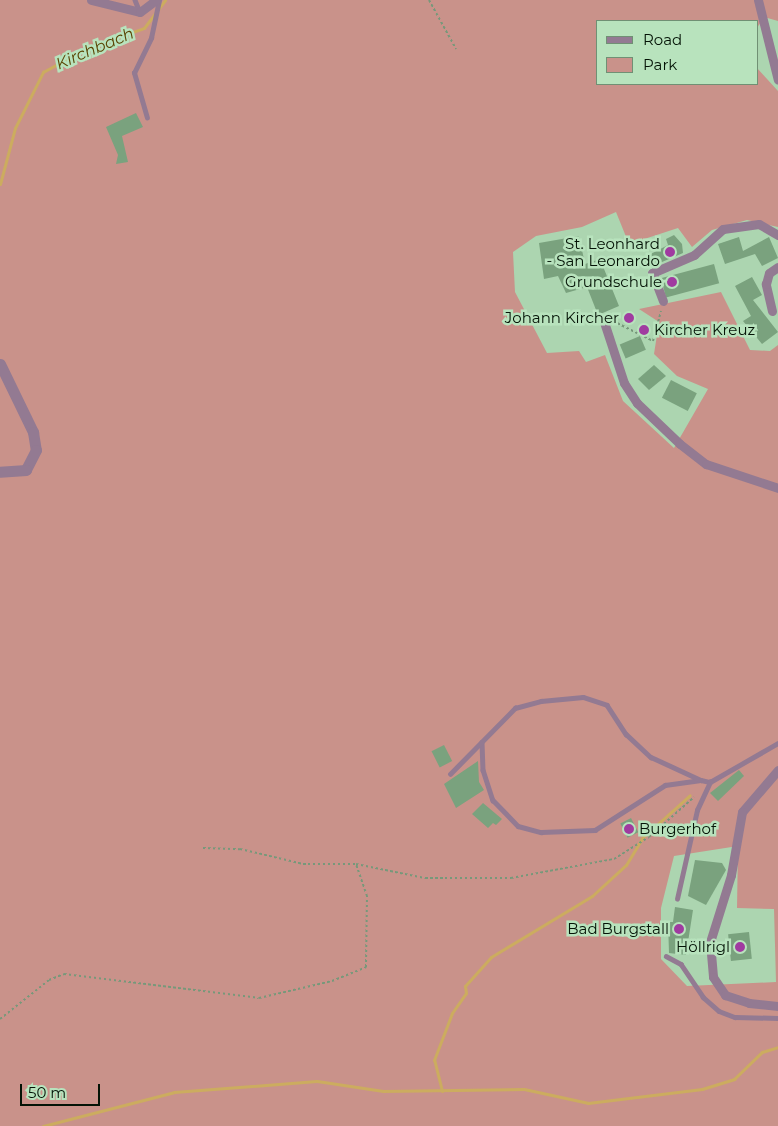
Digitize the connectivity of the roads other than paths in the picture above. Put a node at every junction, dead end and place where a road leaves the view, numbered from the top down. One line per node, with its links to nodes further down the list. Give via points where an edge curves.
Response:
1 (91, 0): 5 (street)
2 (135, 0): 5 (lane)
3 (157, 0): 5 (street); 7 (lane, via 151,38 134,73)
4 (758, 0): 6 (street)
5 (140, 12)
6 (778, 80)
7 (147, 118)
8 (778, 235): 10 (street, via 759,224 723,229 694,255 652,273)
9 (778, 267): 11 (street, via 769,274 766,284)
10 (663, 301)
11 (772, 311)
12 (604, 322): 15 (street, via 624,383 637,403 672,437 706,464 768,481)
13 (0, 364): 14 (street, via 33,432 36,450 26,470)
14 (0, 472)
15 (778, 488)
16 (482, 742): 19 (lane); 20 (lane, via 515,708 583,697 607,705 626,734 651,757); 20 (lane, via 483,770 493,800 518,826 540,832 595,830 665,785)
17 (778, 743): 21 (lane)
18 (778, 770): 24 (street, via 742,812 731,875 710,942 713,976 725,994 749,1003)
19 (450, 774)
20 (701, 780): 21 (lane)
21 (710, 782): 22 (lane, via 697,810)
22 (677, 899)
23 (666, 956): 25 (lane, via 680,964 703,997 720,1011 735,1017)
24 (778, 1006)
25 (778, 1018)

